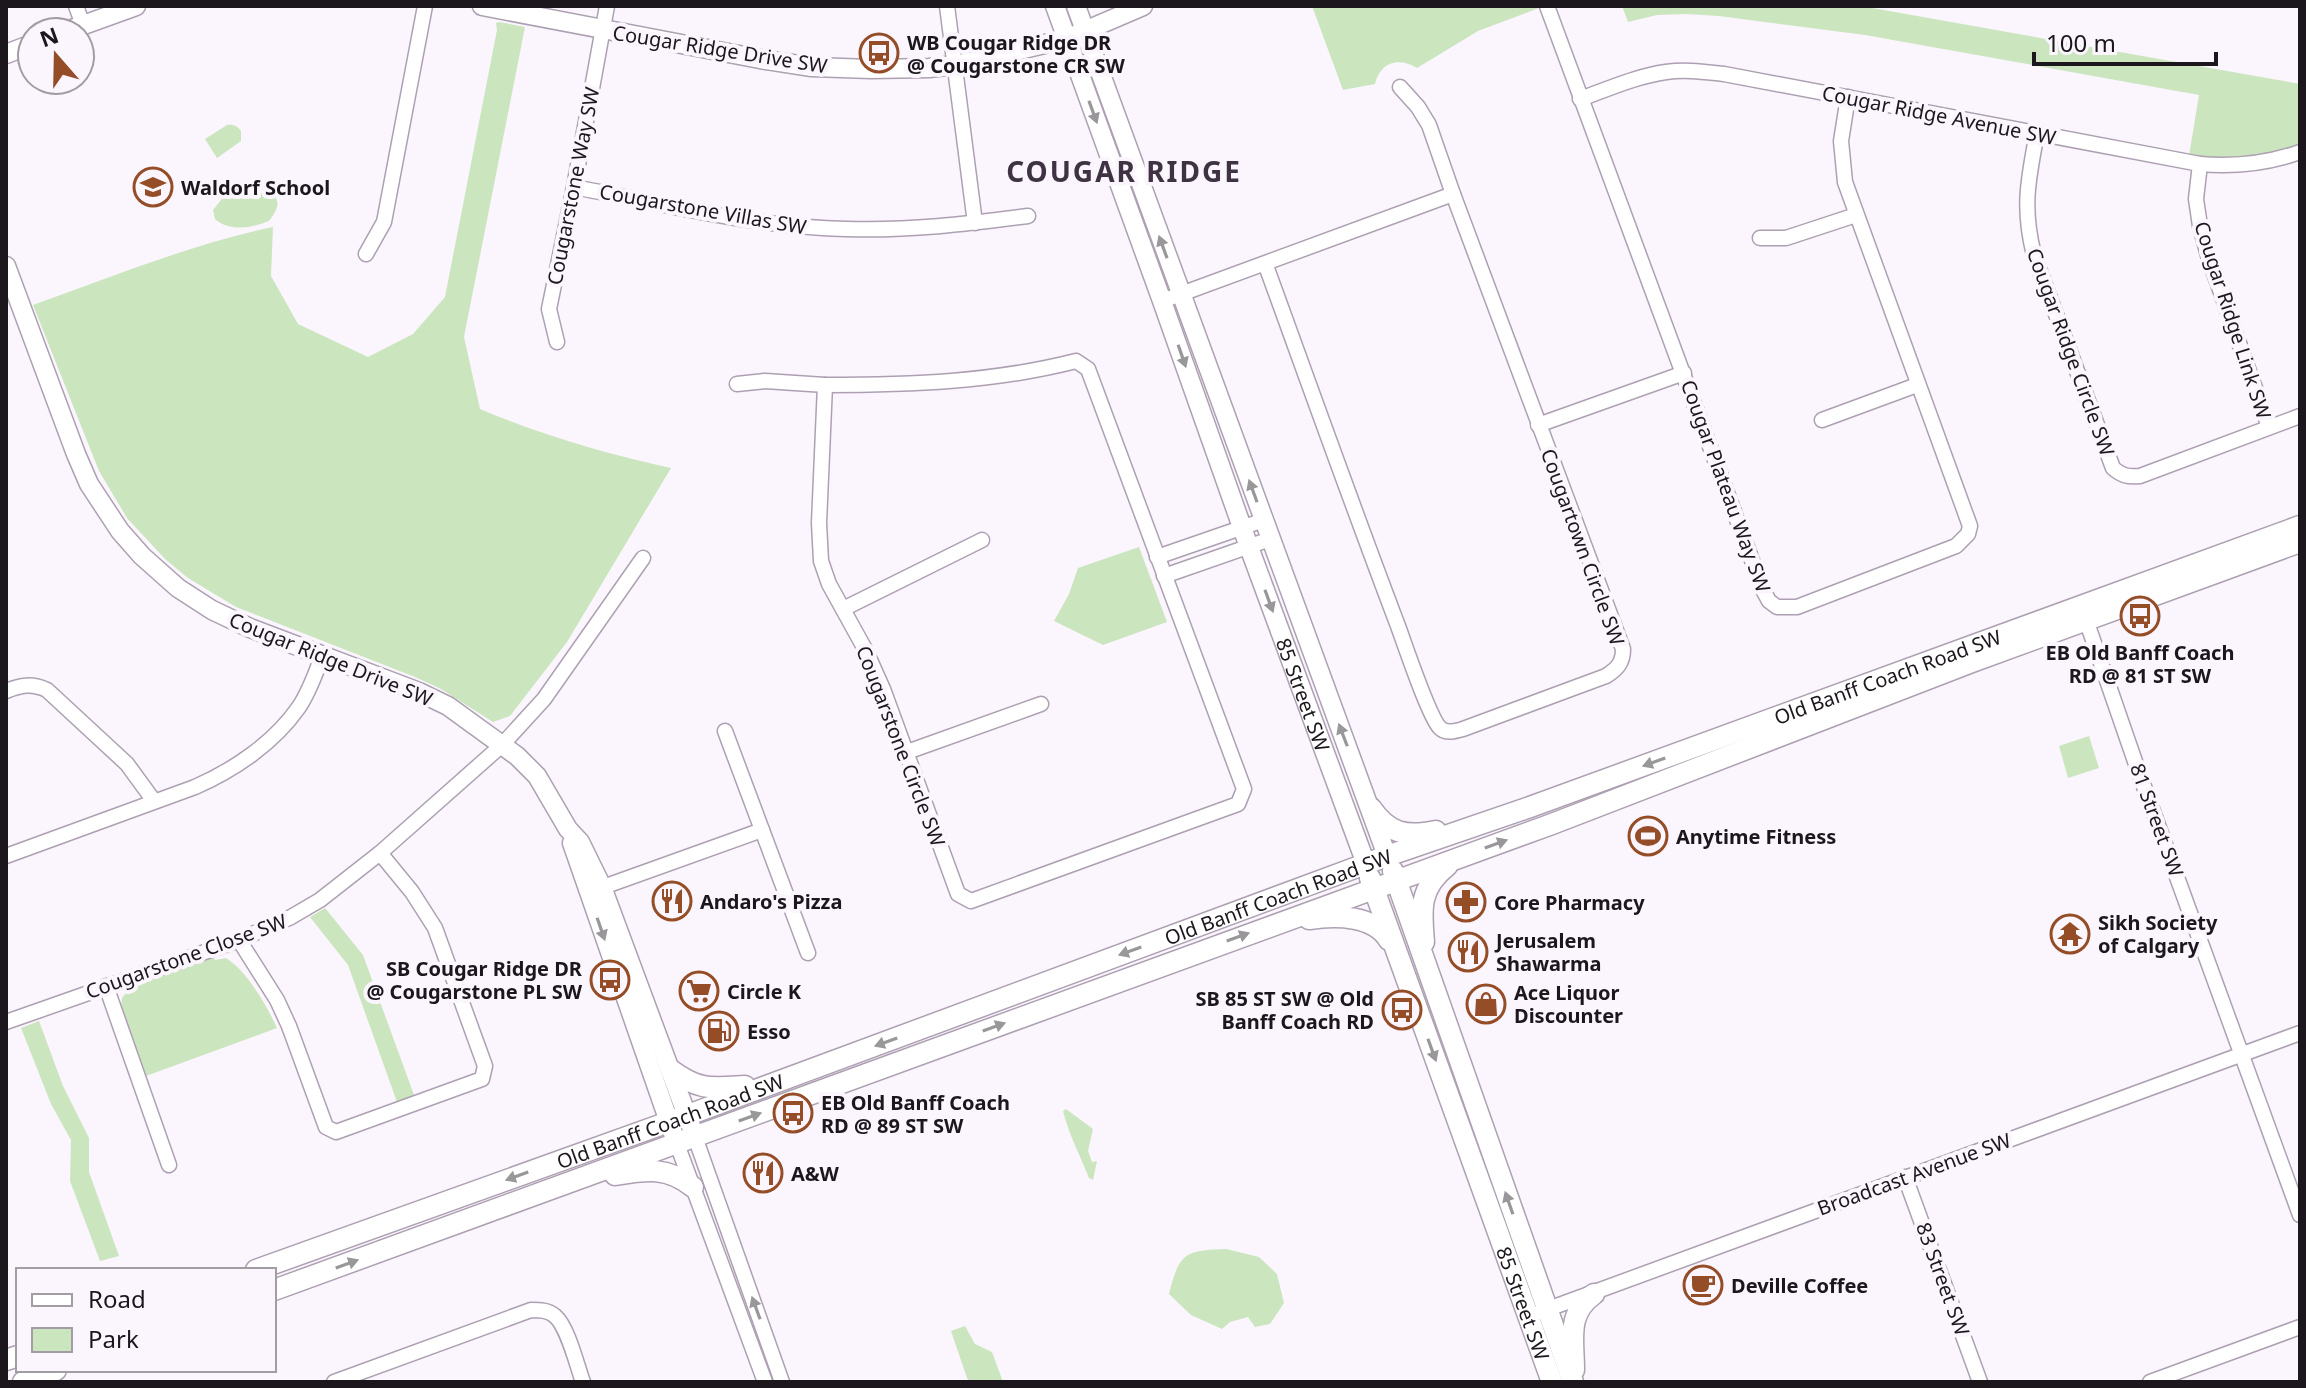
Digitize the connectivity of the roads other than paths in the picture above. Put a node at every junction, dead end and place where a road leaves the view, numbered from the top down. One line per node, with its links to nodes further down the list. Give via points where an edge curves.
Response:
1 (136, 6): 10 (street)
2 (425, 6): 27 (street, via 384,222)
3 (482, 6): 11 (street, Cougar Ridge Drive SW)
4 (607, 6): 11 (street, Cougarstone Way SW)
5 (947, 6): 14 (street)
6 (1055, 6): 13 (street, 85 Street SW)
7 (1076, 6): 12 (street, 85 Street SW)
8 (1143, 6): 12 (street, Cougar Ridge Drive SW)
9 (1547, 6): 17 (street, Cougar Plateau Way SW)
10 (96, 20)
11 (602, 30): 14 (street, Cougar Ridge Drive SW, via 812,67); 21 (street, Cougarstone Way SW)
12 (1086, 31): 13 (street, Cougar Ridge Drive SW); 30 (street, 85 Street SW, one-way to 12)
13 (1066, 39): 14 (street, Cougar Ridge Drive SW); 31 (street, 85 Street SW, one-way to 31)
14 (956, 65): 25 (street)
15 (1400, 87): 22 (street, Cougartown Circle SW, via 1429,125)
16 (1848, 97): 17 (street, Cougar Ridge Avenue SW, via 1694,70 1655,75); 18 (street, Cougar Ridge Avenue SW); 23 (street, Cougar Plateau Way SW, via 1842,160)
17 (1580, 99): 33 (street, Cougar Plateau Way SW)
18 (2037, 133): 20 (street, Cougar Ridge Avenue SW); 40 (street, Cougar Ridge Circle SW, via 2026,192 2027,228 2113,468 2120,475 2140,476)
19 (2300, 152): 20 (street, Cougar Ridge Avenue SW, via 2243,166)
20 (2200, 164): 40 (street, Cougar Ridge Link SW, via 2200,226)
21 (574, 187): 25 (street, Cougarstone Villas SW, via 801,227 895,230); 32 (street, Cougarstone Way SW, via 549,309)
22 (1453, 194): 28 (street); 39 (street, Cougartown Circle SW)
23 (1856, 215): 26 (street, via 1786,238); 36 (street, Cougar Plateau Way SW)
24 (1028, 216): 25 (street, Cougarstone Villas SW)
25 (975, 223)
26 (1760, 238)
27 (366, 254)
28 (1265, 263): 30 (street); 39 (street, Cougartown Circle SW, via 1409,655 1434,717 1446,731 1606,676 1623,656)
29 (6, 266): 53 (street, Cougar Ridge Drive SW, via 76,454 120,531 178,588 212,610)
30 (1180, 295): 31 (street); 41 (street, 85 Street SW, one-way to 30)
31 (1162, 301): 43 (street, 85 Street SW, one-way to 43)
32 (557, 342)
33 (1684, 373): 36 (street, Cougar Plateau Way SW, via 1763,590 1777,607 1787,608 1956,546 1968,534 1968,518); 39 (street)
34 (737, 384): 35 (street)
35 (825, 385): 48 (street, Cougarstone Circle SW, via 934,383 1076,361 1088,369); 51 (street, Cougarstone Circle SW, via 821,561)
36 (1917, 385): 38 (street)
37 (2300, 416): 40 (street, Cougar Ridge Circle SW)
38 (1822, 420)
39 (1538, 425)
40 (2269, 427)
41 (1264, 520): 43 (street); 44 (street, 85 Street SW)
42 (2300, 526): 52 (main road, Old Banff Coach Road SW)
43 (1242, 527): 47 (street, 85 Street SW); 48 (street)
44 (1270, 539): 47 (street); 60 (street, 85 Street SW, one-way to 44)
45 (982, 540): 51 (street)
46 (2300, 542): 52 (main road, Old Banff Coach Road SW)
47 (1249, 547): 50 (street); 67 (street, 85 Street SW, one-way to 67)
48 (1157, 557): 50 (street, Cougarstone Circle SW)
49 (643, 558): 57 (street, Cougarstone Close SW, via 544,699)
50 (1164, 576): 58 (street, Cougarstone Circle SW, via 1244,789 1238,804 971,901 958,894)
51 (843, 609): 58 (street, Cougarstone Circle SW)
52 (2084, 613): 61 (main road, Old Banff Coach Road SW, one-way to 61); 66 (main road, Old Banff Coach Road SW, one-way to 52); 80 (street, 81 Street SW)
53 (322, 656): 57 (street, Cougar Ridge Drive SW, via 448,706); 59 (street, via 299,708 263,745 222,775)
54 (6, 691): 59 (street, via 25,685 47,690 127,764)
55 (1041, 704): 58 (street)
56 (725, 731): 62 (street)
57 (502, 745): 63 (street, Cougarstone Close SW); 70 (street, Cougar Ridge Drive SW, via 537,776 580,842)
58 (907, 752)
59 (154, 801): 64 (street)
60 (1371, 808): 61 (main road, via 1388,827 1403,833); 65 (street, 85 Street SW)
61 (1495, 820): 65 (main road, Old Banff Coach Road SW)
62 (762, 830): 70 (street); 74 (street)
63 (380, 853): 72 (street, Cougarstone Close SW, via 320,900); 72 (street, via 435,928 485,1066 482,1079 336,1132 326,1127 277,1000)
64 (6, 856)
65 (1387, 856): 67 (main road, Old Banff Coach Road SW); 68 (main road, 85 Street SW)
66 (1460, 858): 68 (main road, Old Banff Coach Road SW); 75 (main road, via 1434,877 1425,892)
67 (1366, 864): 69 (main road, 85 Street SW); 82 (main road, Old Banff Coach Road SW, one-way to 82)
68 (1396, 881): 69 (main road, Old Banff Coach Road SW); 75 (main road, 85 Street SW)
69 (1374, 889): 71 (main road, Old Banff Coach Road SW); 73 (main road, 85 Street SW)
70 (595, 890): 76 (street, Cougar Ridge Drive SW)
71 (1267, 927): 73 (main road, via 1315,918 1354,919 1386,934); 84 (main road, Old Banff Coach Road SW, one-way to 71)
72 (239, 940): 77 (street, Cougarstone Close SW)
73 (1396, 951): 95 (main road, 85 Street SW, one-way to 95)
74 (808, 953)
75 (1427, 969): 95 (main road, 85 Street SW, one-way to 75)
76 (625, 975): 81 (street, Cougar Ridge Drive SW); 83 (street, Cougar Ridge Drive SW)
77 (106, 986): 78 (street, Cougarstone Close SW); 85 (street)
78 (6, 1022)
79 (2300, 1033): 80 (street, Broadcast Avenue SW)
80 (2242, 1054): 86 (street, Broadcast Avenue SW); 89 (street, 81 Street SW)
81 (671, 1070): 82 (main road, via 700,1087); 83 (street, Cougar Ridge Drive SW)
82 (769, 1085): 83 (main road, Old Banff Coach Road SW)
83 (678, 1118): 84 (street, Cougar Ridge Drive SW); 92 (main road, Old Banff Coach Road SW, one-way to 92)
84 (686, 1140): 87 (main road, Old Banff Coach Road SW); 88 (street); 90 (street)
85 (169, 1165)
86 (1905, 1177): 94 (street, Broadcast Avenue SW); 105 (street, 83 Street SW)
87 (576, 1180): 88 (main road, via 661,1171); 93 (main road, Old Banff Coach Road SW, one-way to 87)
88 (693, 1187): 91 (street)
89 (2300, 1215)
90 (739, 1259): 91 (street); 98 (street, one-way to 90)
91 (722, 1265): 99 (street)
92 (262, 1268)
93 (276, 1289)
94 (1594, 1294): 95 (street, Broadcast Avenue SW); 104 (main road, via 1582,1302 1573,1324)
95 (1537, 1313): 103 (main road, 85 Street SW); 104 (main road, 85 Street SW)
96 (2300, 1327): 106 (street)
97 (50, 1372): 100 (main road)
98 (780, 1376): 99 (street)
99 (764, 1379)
100 (23, 1382)
101 (334, 1382): 102 (street, via 540,1310 561,1323)
102 (583, 1382)
103 (1552, 1382)
104 (1574, 1382)
105 (1980, 1382)
106 (2150, 1382)

